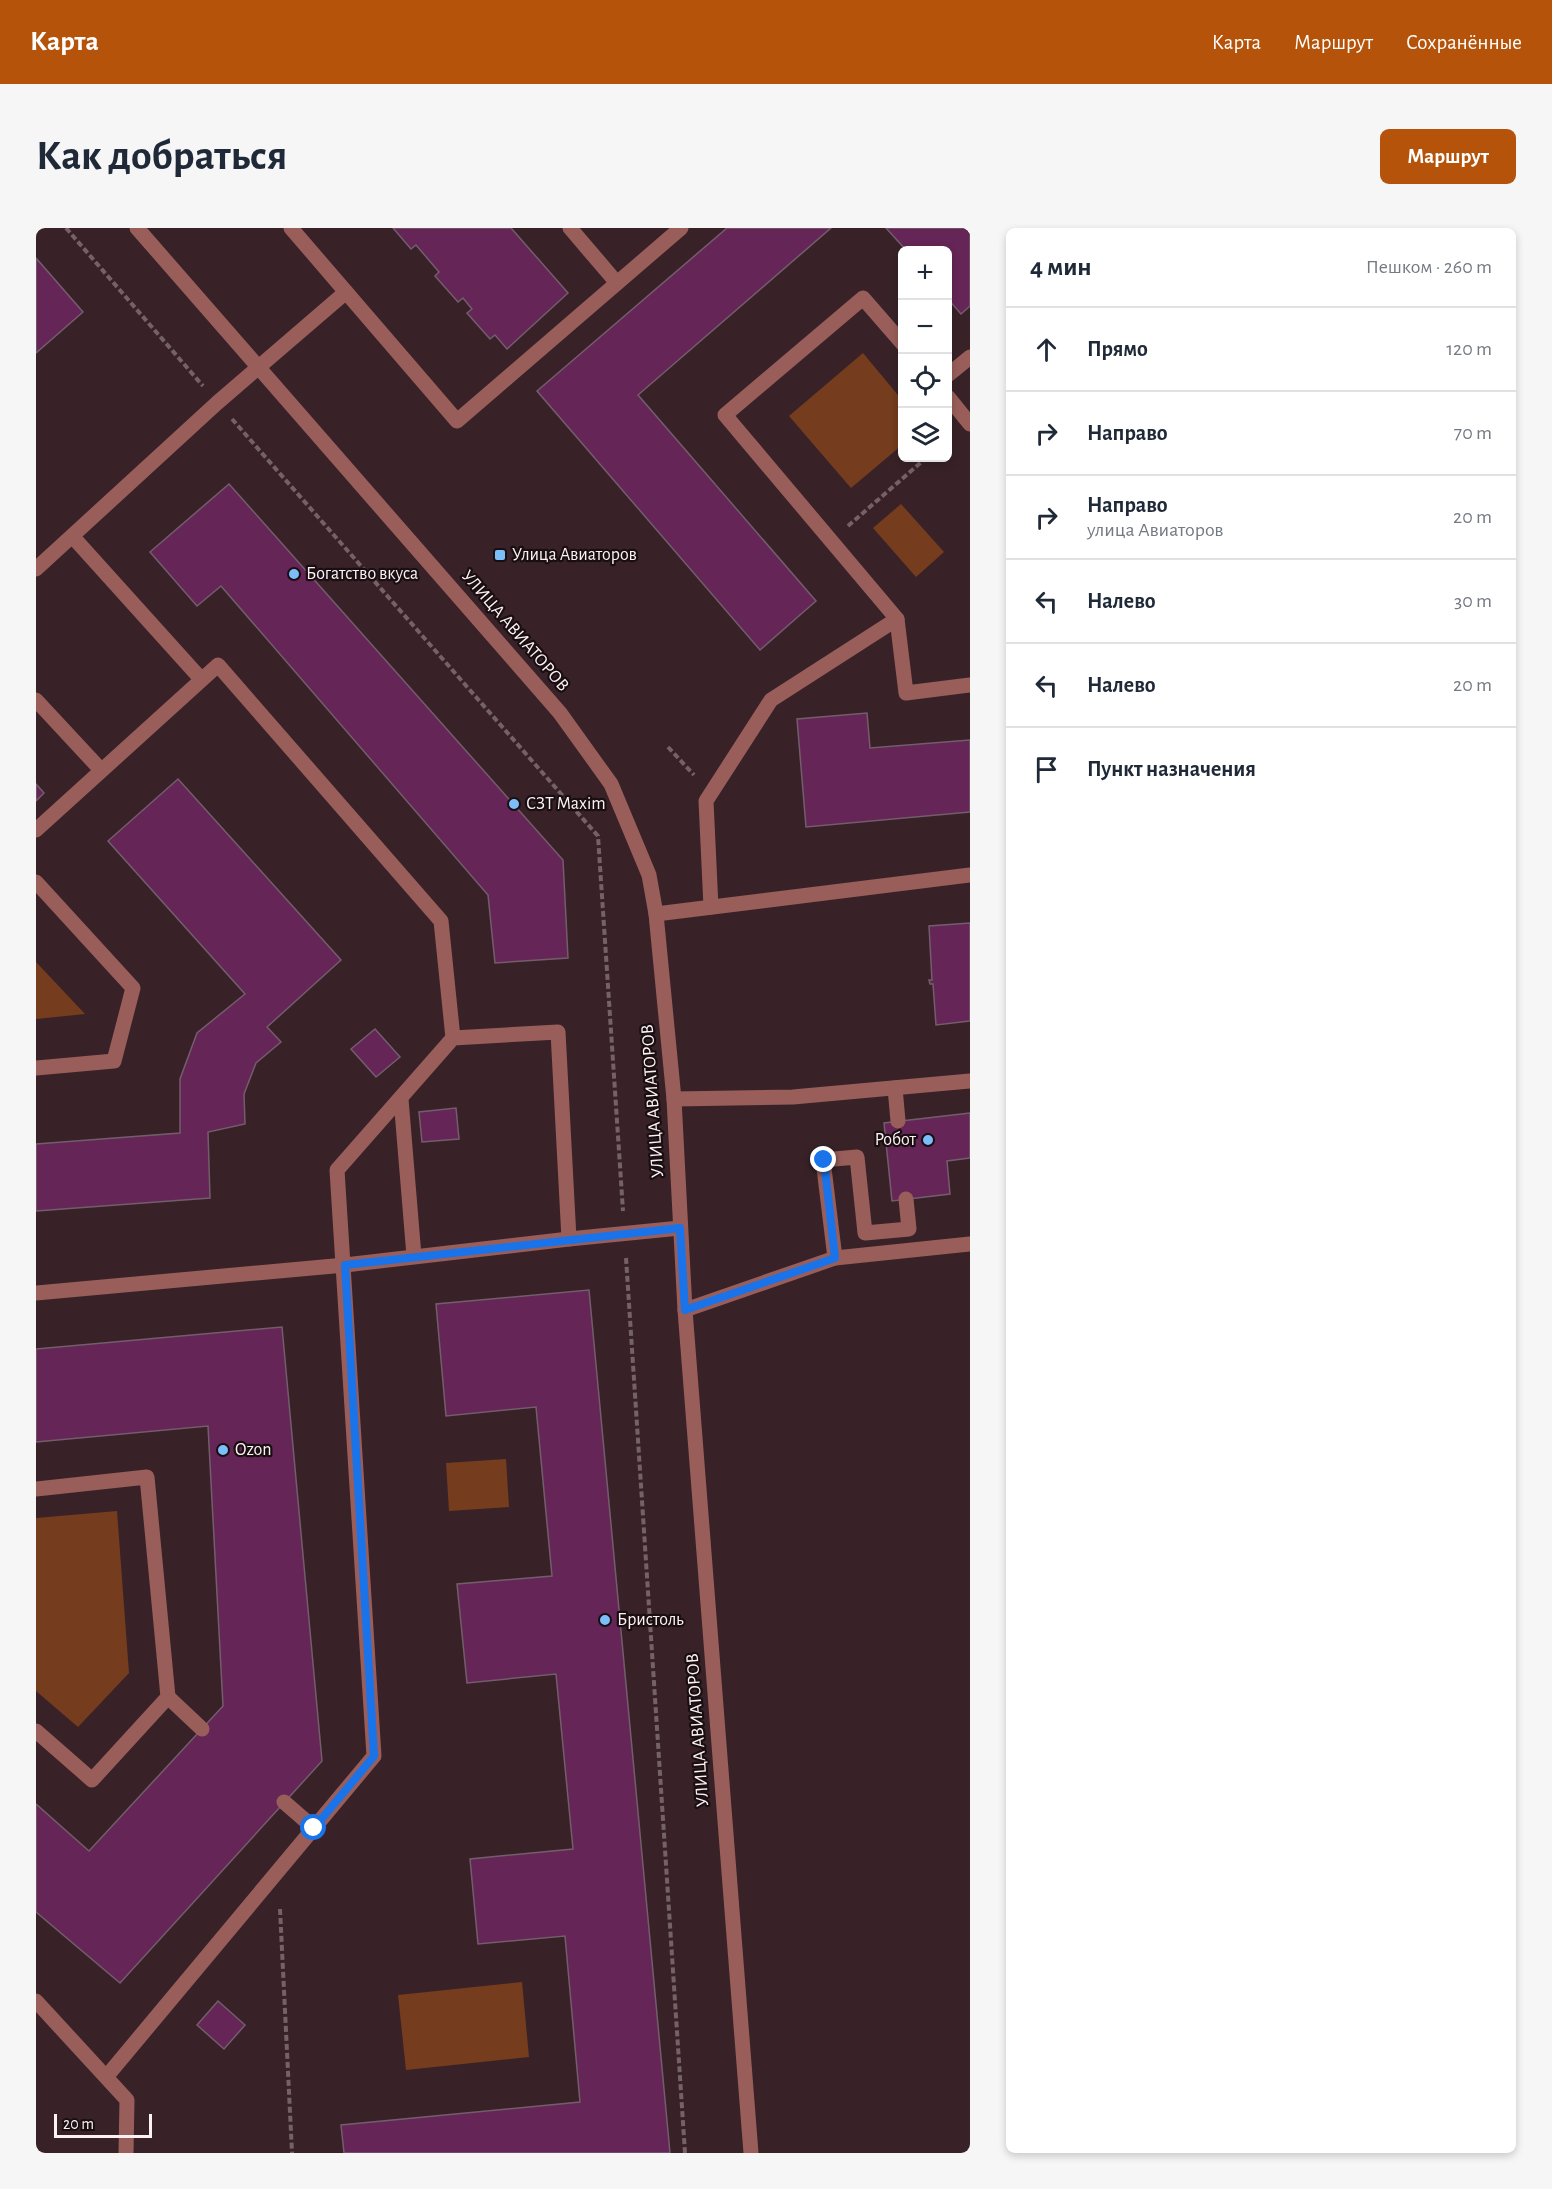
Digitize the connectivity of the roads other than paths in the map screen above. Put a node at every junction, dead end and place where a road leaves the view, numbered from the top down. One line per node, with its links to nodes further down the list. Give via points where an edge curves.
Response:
1 (136, 228): 9 (street, УЛИЦА АВИАТОРОВ)
2 (291, 228): 6 (street)
3 (570, 228): 5 (street)
4 (681, 228): 5 (street)
5 (617, 283): 6 (street, via 457,421)
6 (346, 292): 9 (street)
7 (898, 338): 15 (street, via 863,298 724,416)
8 (970, 357): 10 (street)
9 (258, 368): 13 (street); 24 (street, УЛИЦА АВИАТОРОВ, via 489,629 593,757 611,784 642,855 650,875)
10 (952, 372)
11 (952, 402): 12 (street)
12 (970, 424)
13 (73, 537): 14 (street); 16 (street)
14 (36, 569)
15 (897, 619): 17 (street, via 906,693); 23 (street, via 771,700 706,801)
16 (201, 679): 19 (street); 25 (street, via 219,664 441,921)
17 (970, 685)
18 (36, 700): 19 (street)
19 (101, 770): 20 (street)
20 (36, 830)
21 (970, 875): 23 (street)
22 (36, 882): 26 (street, via 133,988 114,1061)
23 (711, 907): 24 (street)
24 (656, 914): 30 (street, УЛИЦА АВИАТОРОВ)
25 (453, 1038): 29 (street); 34 (street, via 558,1032)
26 (36, 1068)
27 (970, 1081): 28 (street)
28 (895, 1088): 30 (street, via 793,1097); 31 (street)
29 (401, 1099): 36 (street); 38 (street, via 337,1170)
30 (674, 1099): 33 (street, УЛИЦА АВИАТОРОВ)
31 (898, 1121)
32 (906, 1199): 37 (street, via 909,1229 865,1233 857,1156 824,1160)
33 (680, 1228): 34 (street); 40 (street, УЛИЦА АВИАТОРОВ)
34 (569, 1239): 36 (street)
35 (970, 1244): 37 (street)
36 (414, 1256): 38 (street)
37 (835, 1258): 40 (street)
38 (345, 1265): 39 (street); 46 (street, via 374,1756)
39 (36, 1293)
40 (685, 1310): 50 (street, УЛИЦА АВИАТОРОВ)
41 (36, 1489): 42 (street, via 147,1477)
42 (168, 1697): 43 (street); 44 (street, via 92,1780)
43 (202, 1729)
44 (36, 1731)
45 (285, 1802): 46 (street)
46 (314, 1828): 48 (street)
47 (36, 2001): 48 (street)
48 (107, 2076): 49 (street, via 127,2100)
49 (126, 2153)
50 (751, 2153)

